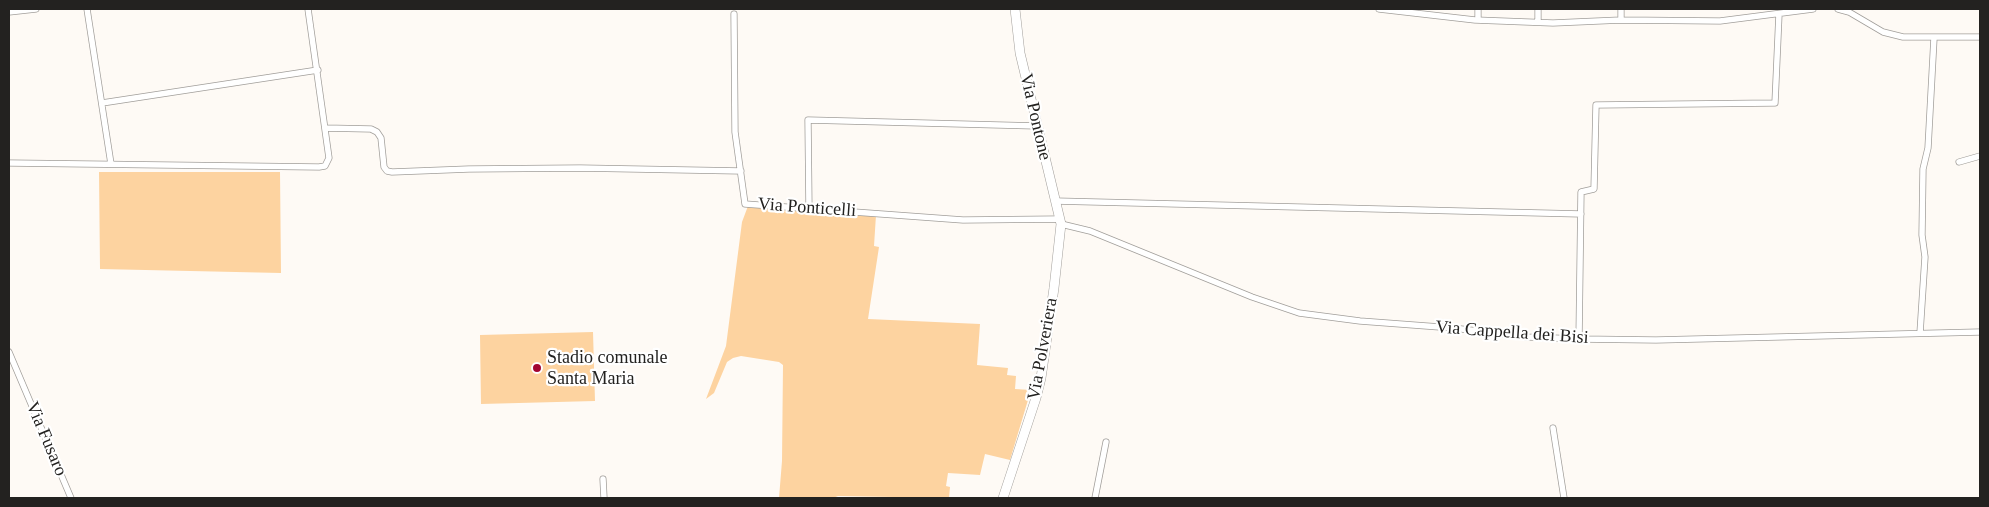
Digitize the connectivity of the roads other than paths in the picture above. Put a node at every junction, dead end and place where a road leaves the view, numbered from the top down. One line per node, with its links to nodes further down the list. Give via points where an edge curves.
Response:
1 (36, 9): 11 (street)
2 (87, 9): 20 (street)
3 (308, 9): 19 (street)
4 (1015, 9): 21 (street, Via Pontone, via 1020,52)
5 (1379, 9): 14 (street)
6 (1478, 9): 14 (street)
7 (1538, 9): 16 (street)
8 (1622, 9): 15 (street)
9 (1813, 9): 13 (street)
10 (1838, 9): 17 (street, via 1883,32)
11 (9, 12)
12 (734, 14): 27 (street, Via Ponticelli, via 735,132)
13 (1779, 14): 15 (street, via 1720,20); 30 (street, via 1775,103 1596,106 1594,189 1582,192)
14 (1478, 20): 16 (street)
15 (1621, 20): 16 (street)
16 (1538, 22)
17 (1934, 38): 18 (street); 33 (street, via 1928,148 1923,169 1924,257)
18 (1980, 38)
19 (318, 70): 20 (street); 22 (street)
20 (102, 103): 26 (street)
21 (1037, 126): 28 (street, Via Pontone); 29 (street, via 808,120)
22 (325, 128): 26 (street, via 329,158 322,167); 27 (street, via 378,132 384,167 392,172 580,168)
23 (1980, 156): 24 (street)
24 (1959, 162)
25 (9, 163): 26 (street)
26 (111, 164)
27 (741, 171): 29 (street, Via Ponticelli, via 745,204)
28 (1055, 201): 30 (street); 31 (street, Via Pontone)
29 (809, 209): 31 (street, Via Ponticelli, via 963,220)
30 (1581, 214): 34 (street)
31 (1060, 222): 34 (street, Via Cappella dei Bisi, via 1299,313 1527,337); 41 (street, Via Polveriera, via 1041,378)
32 (1980, 332): 33 (street, Via Cappella dei Bisi)
33 (1920, 333): 34 (street, Via Cappella dei Bisi)
34 (1579, 339)
35 (9, 352): 39 (street, Via Fusaro)
36 (1553, 428): 43 (street)
37 (1106, 442): 42 (street)
38 (603, 479): 40 (street)
39 (71, 498)
40 (604, 498)
41 (1003, 498)
42 (1095, 498)
43 (1564, 498)

